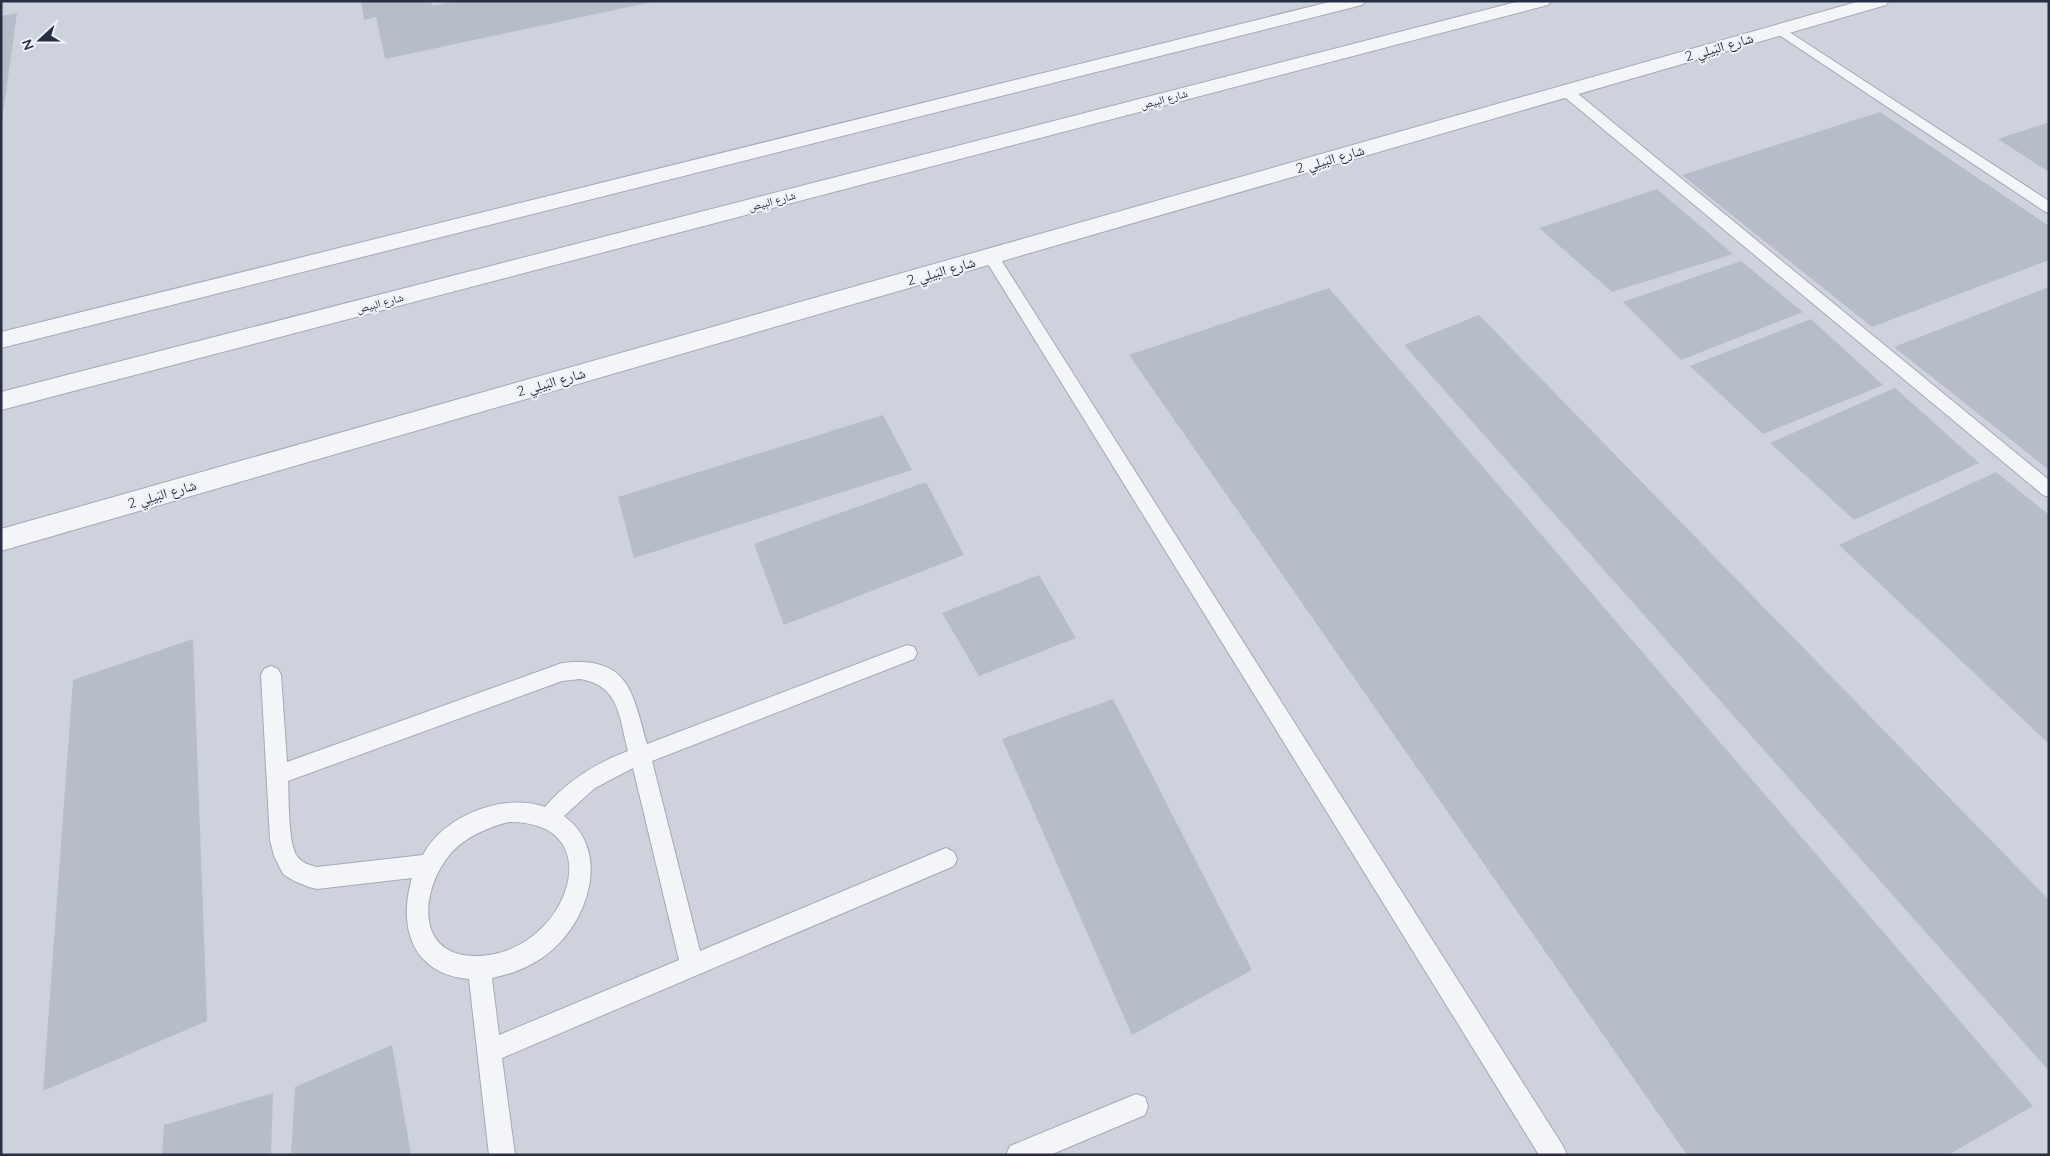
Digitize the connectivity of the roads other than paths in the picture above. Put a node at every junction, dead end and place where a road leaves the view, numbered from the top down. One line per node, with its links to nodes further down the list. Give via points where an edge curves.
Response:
1 (1356, 1): 8 (street)
2 (1542, 1): 9 (street, شارع البِيص)
3 (1880, 1): 4 (street, شارع البَيلِي 2)
4 (1780, 30): 5 (street, شارع البَيلِي 2); 6 (lane)
5 (1566, 91): 7 (street, شارع البَيلِي 2); 10 (lane)
6 (2049, 208)
7 (991, 256): 11 (street, شارع البَيلِي 2); 25 (lane)
8 (1, 340)
9 (1, 401)
10 (2049, 490)
11 (1, 540)
12 (908, 653): 14 (lane)
13 (271, 675): 15 (lane)
14 (640, 755): 15 (lane, via 622,694 598,673 580,670 543,678); 16 (lane, via 591,778 562,802); 19 (lane)
15 (277, 775): 18 (lane, via 283,855 301,875 317,878)
16 (549, 818): 18 (lane, via 530,812 508,812 485,818 444,845); 20 (lane, via 566,830 577,847 581,868 578,892 568,914 551,936 530,953 504,964)
17 (946, 859): 19 (lane)
18 (429, 865): 20 (lane, via 418,889 415,913 421,936 434,954 454,965)
19 (692, 966): 21 (lane)
20 (479, 969): 21 (lane)
21 (489, 1051): 23 (lane)
22 (1136, 1106): 24 (lane)
23 (502, 1155)
24 (1019, 1155)
25 (1554, 1155)

